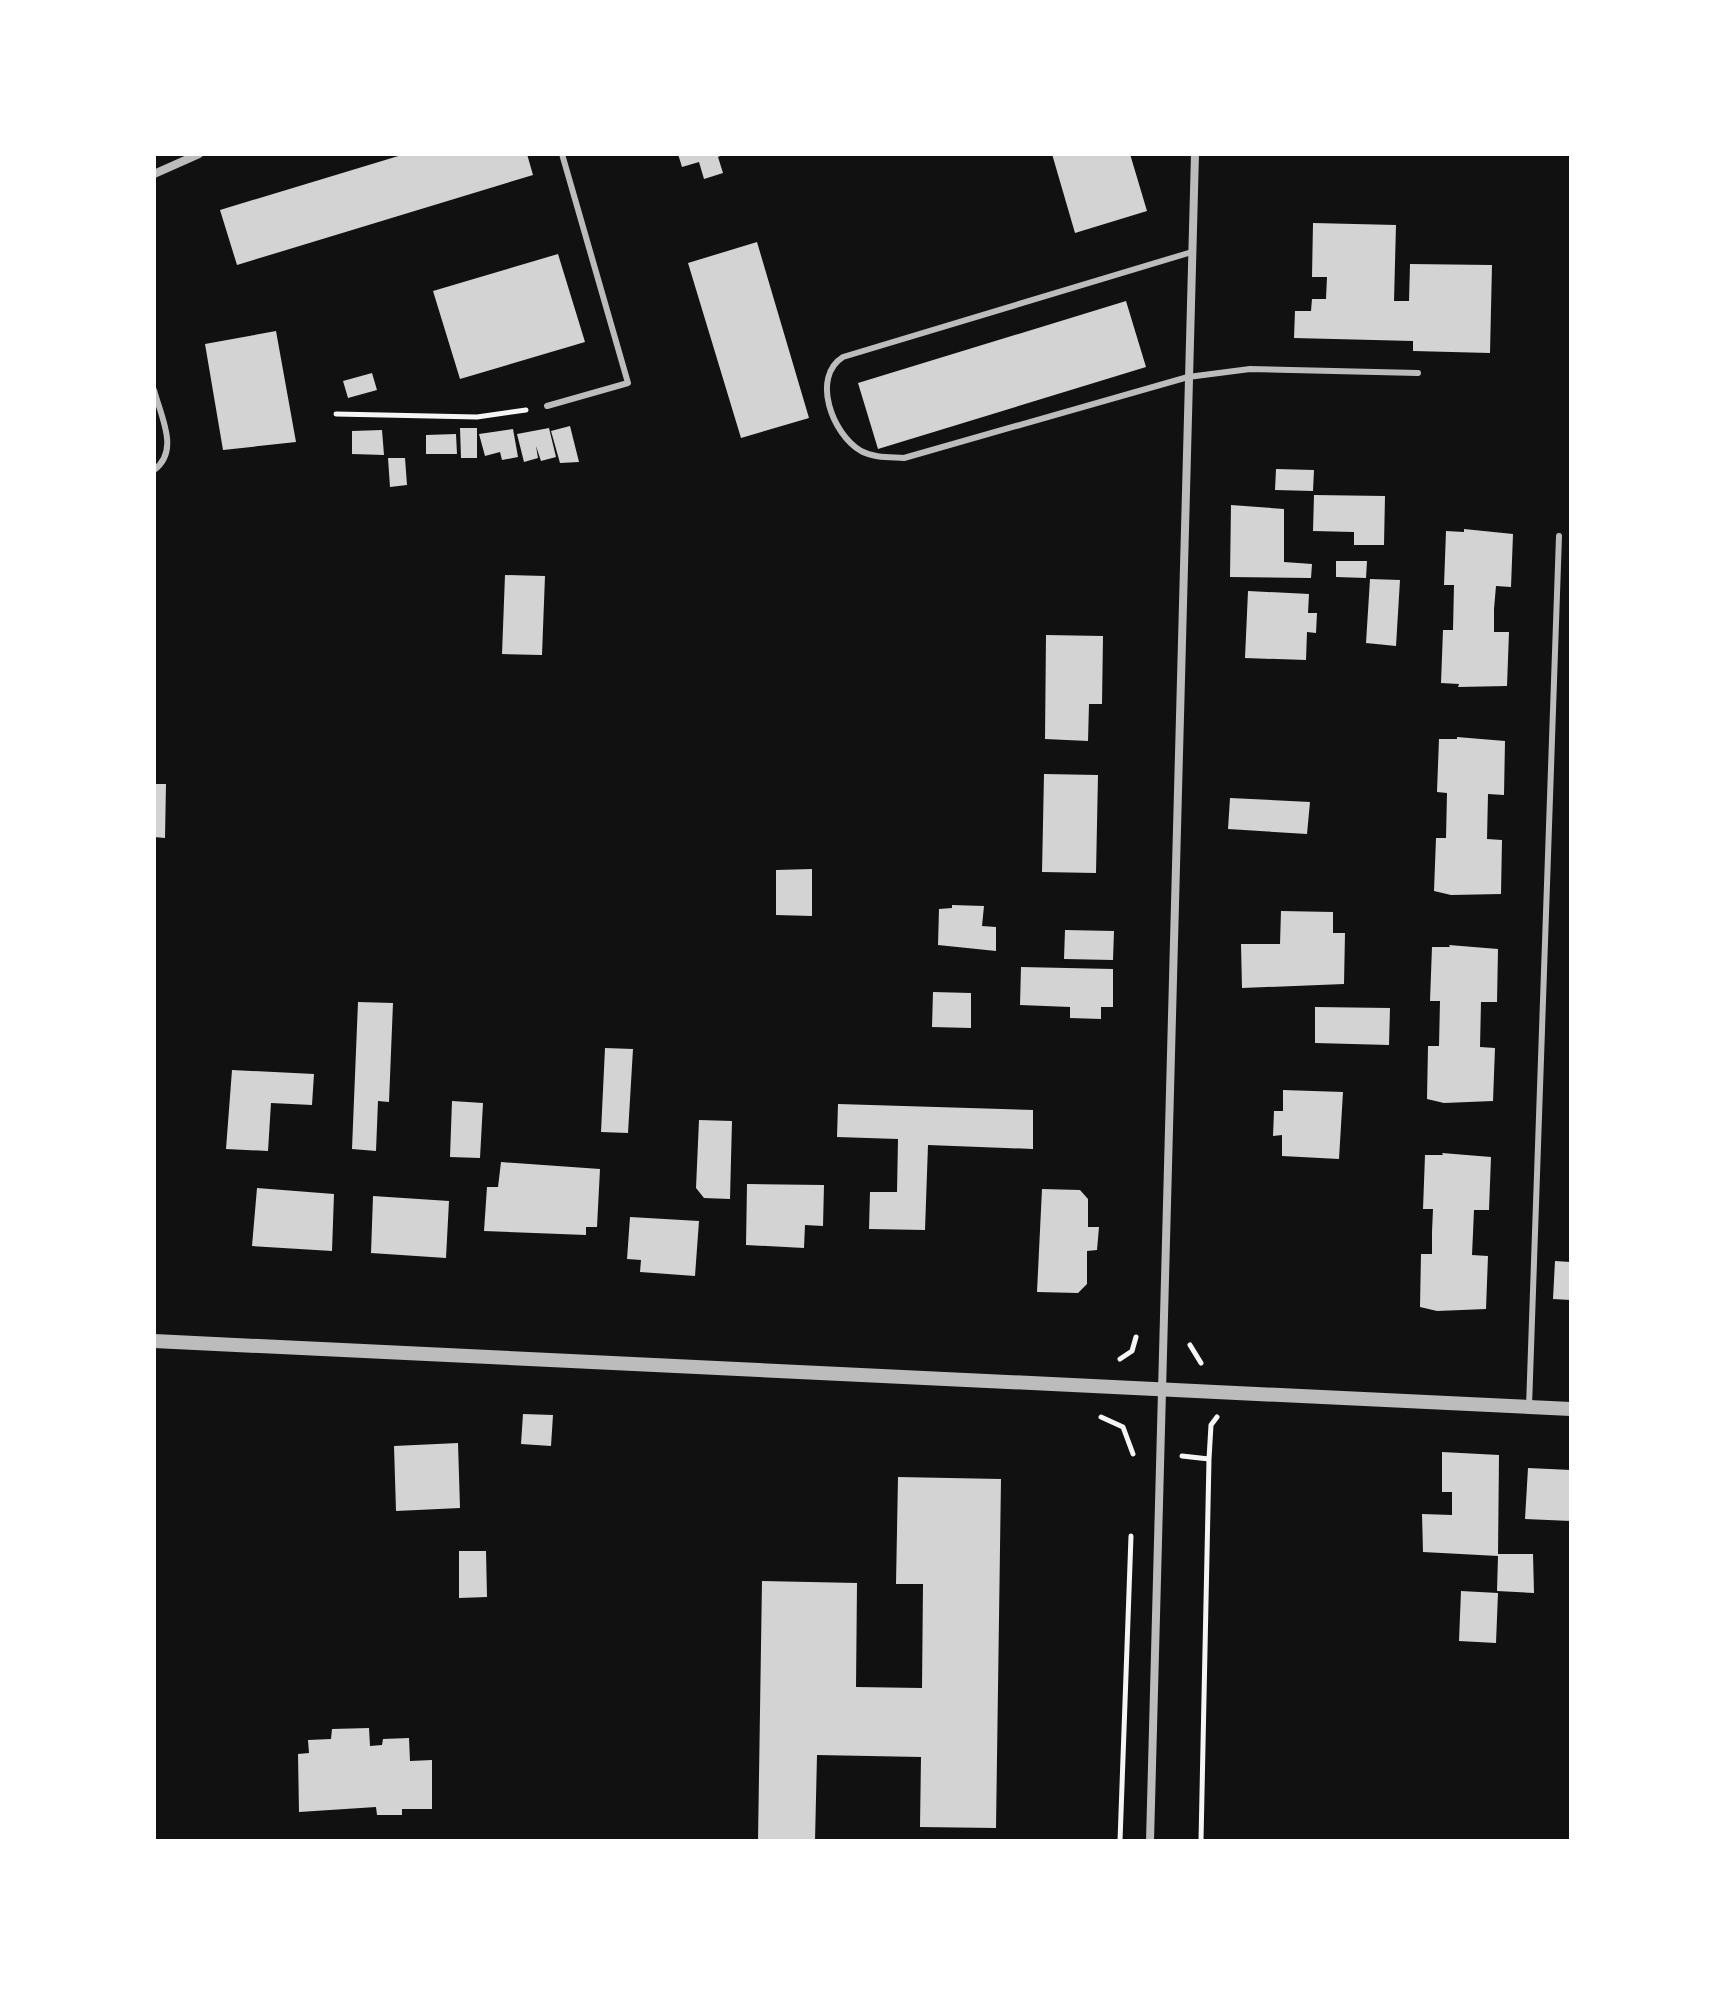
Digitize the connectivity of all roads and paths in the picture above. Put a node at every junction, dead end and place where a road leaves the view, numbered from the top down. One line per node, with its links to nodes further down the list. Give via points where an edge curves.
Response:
1 (199, 154): 4 (street)
2 (562, 154): 9 (lane, via 628,383)
3 (1195, 154): 5 (street)
4 (154, 174)
5 (1192, 252): 7 (street); 7 (lane, via 843,357 831,364 826,393 847,439 861,451 904,458)
6 (1418, 373): 7 (lane, via 1250,369)
7 (1188, 377): 14 (street)
8 (154, 390): 11 (lane, via 170,450)
9 (547, 406): 10 (path, via 477,417)
10 (336, 414)
11 (154, 470)
12 (1559, 536): 15 (lane)
13 (154, 1341): 14 (street)
14 (1162, 1391): 15 (street); 24 (street)
15 (1529, 1407): 16 (street)
16 (1571, 1409)
17 (1094, 1411): 20 (path, via 1094,1417 1123,1427)
18 (1218, 1415): 21 (path, via 1211,1425)
19 (1177, 1455): 21 (path)
20 (1133, 1456)
21 (1209, 1459): 25 (path)
22 (1131, 1535): 23 (path)
23 (1120, 1841)
24 (1150, 1841)
25 (1201, 1841)

